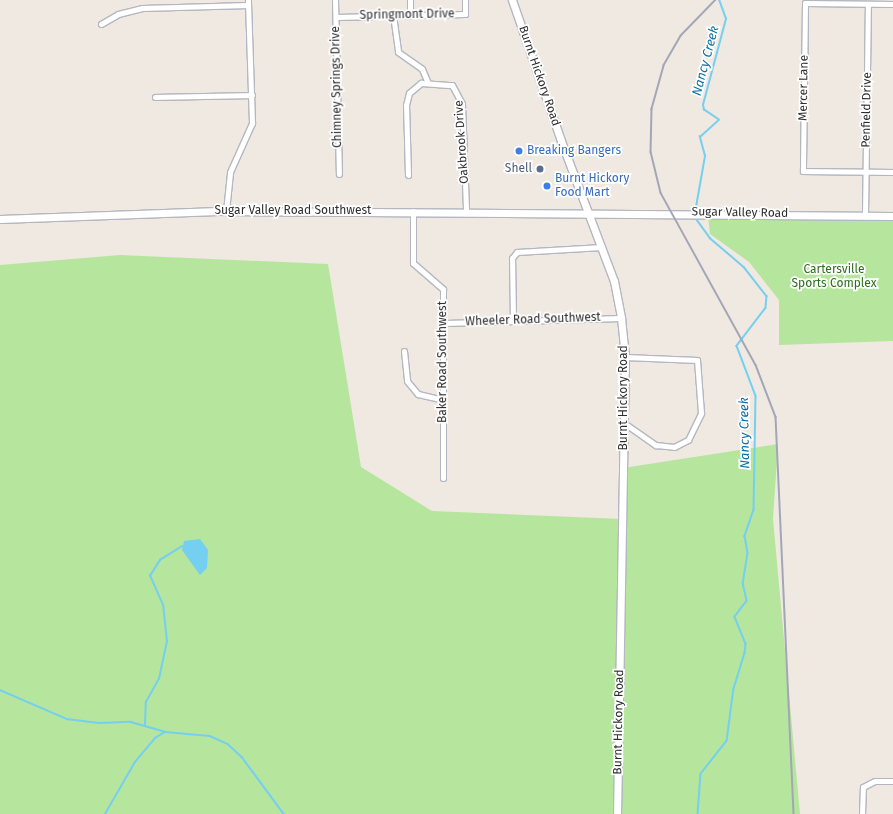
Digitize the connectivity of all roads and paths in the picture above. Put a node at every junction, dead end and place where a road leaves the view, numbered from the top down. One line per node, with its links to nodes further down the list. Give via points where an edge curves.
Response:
1 (335, 0): 10 (street, Chimney Springs Drive)
2 (410, 0): 8 (street)
3 (465, 0): 8 (street, Springmont Drive, via 465,14)
4 (512, 0): 22 (street, Burnt Hickory Road)
5 (248, 3): 11 (street, via 142,8 118,14); 13 (street)
6 (868, 4): 7 (street, Mercer Lane); 15 (street, Penfield Drive); 15 (street, Mercer Lane, via 805,3 804,16 803,170)
7 (893, 4)
8 (410, 14): 9 (street, Springmont Drive)
9 (393, 15): 10 (street, Springmont Drive); 12 (street, via 398,52 422,69)
10 (336, 17): 17 (street, Chimney Springs Drive)
11 (101, 24)
12 (428, 83): 18 (street, via 416,86 406,98); 19 (street, Oakbrook Drive, via 452,85 460,96)
13 (252, 95): 14 (street); 20 (street, via 250,132 230,172)
14 (155, 97)
15 (866, 171): 16 (street, Mercer Lane); 23 (street, Penfield Drive)
16 (893, 172)
17 (340, 174)
18 (408, 175)
19 (466, 210): 21 (street, Sugar Valley Road Southwest); 22 (street, Sugar Valley Road Southwest)
20 (226, 211): 21 (street, Sugar Valley Road Southwest); 25 (street, Sugar Valley Road Southwest)
21 (412, 211): 29 (street, Baker Road Southwest, via 413,263 443,289)
22 (586, 211): 23 (street, Sugar Valley Road); 26 (street, Burnt Hickory Road)
23 (864, 215): 24 (street, Sugar Valley Road)
24 (893, 216)
25 (0, 219)
26 (602, 247): 27 (street, Burnt Hickory Road, via 614,281); 28 (street, via 521,251 512,258)
27 (621, 318): 28 (street, Wheeler Road Southwest); 31 (street, Burnt Hickory Road)
28 (513, 319): 29 (street, Wheeler Road Southwest)
29 (445, 323): 32 (street, Baker Road Southwest)
30 (404, 351): 32 (street, via 407,381 418,394)
31 (625, 356): 33 (street, Burnt Hickory Road); 33 (street, via 697,360 701,413 688,440 674,447 656,445)
32 (443, 400): 34 (street, Baker Road Southwest)
33 (624, 423): 36 (street, Burnt Hickory Road)
34 (443, 478)
35 (893, 782): 37 (street, via 875,782 863,787)
36 (618, 814)
37 (862, 814)

